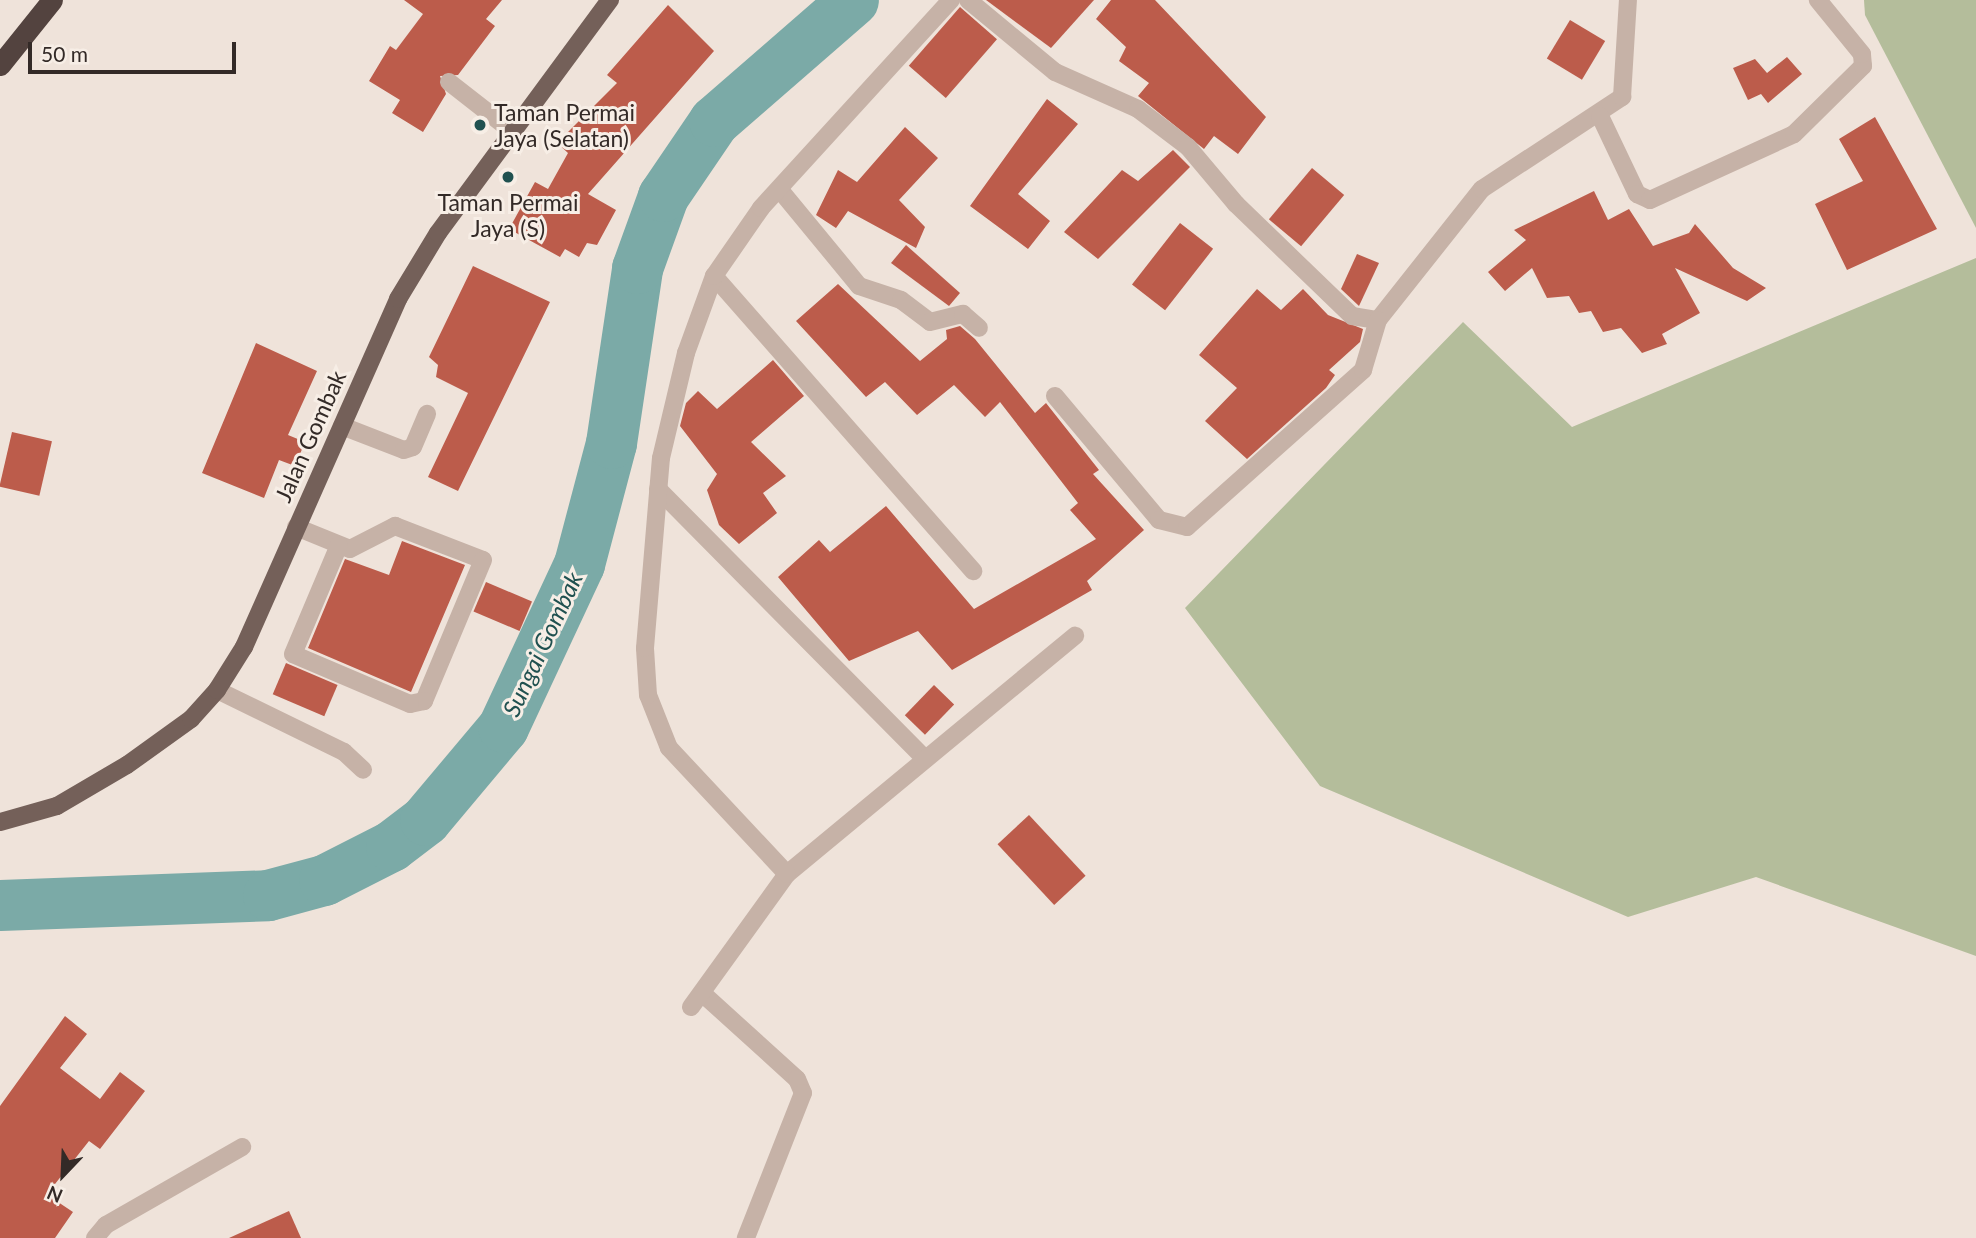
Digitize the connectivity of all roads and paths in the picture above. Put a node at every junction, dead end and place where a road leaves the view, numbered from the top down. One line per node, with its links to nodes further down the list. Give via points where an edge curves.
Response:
1 (52, 0): 7 (highway)
2 (610, 0): 10 (main road, Jalan Gombak)
3 (951, 0): 11 (street)
4 (968, 0): 13 (street, via 1055,72 1138,109 1188,147 1236,205 1352,316)
5 (1628, 0): 9 (street, via 1628,76 1622,97)
6 (1818, 0): 9 (street, via 1862,54 1863,66 1794,134 1650,200 1637,194)
7 (0, 65)
8 (449, 82): 10 (street)
9 (1600, 116): 13 (street, via 1482,189)
10 (513, 132): 17 (main road, Jalan Gombak, via 398,299)
11 (780, 190): 12 (street); 14 (street, via 859,286 901,300 929,322 963,314)
12 (714, 276): 18 (street, via 686,353); 21 (street)
13 (1378, 320): 15 (street, via 1363,370 1187,527 1159,520)
14 (979, 328)
15 (1055, 396)
16 (427, 414): 17 (street, via 413,447 404,450)
17 (342, 426): 19 (main road, Jalan Gombak)
18 (658, 489): 24 (street); 27 (street, via 645,648 648,695 669,748)
19 (296, 527): 20 (street); 23 (main road, Jalan Gombak, via 244,647)
20 (339, 545): 20 (street, via 293,654 410,705 424,701 483,560 395,526 350,549)
21 (973, 571)
22 (1075, 636): 24 (street)
23 (217, 690): 25 (street, via 344,752); 26 (main road, Jalan Gombak, via 191,719 127,765 57,806)
24 (925, 759): 27 (street)
25 (363, 770)
26 (0, 822)
27 (787, 874): 28 (street)
28 (702, 993): 29 (street); 32 (street, via 797,1079 803,1093)
29 (691, 1007)
30 (242, 1147): 31 (street, via 106,1225)
31 (95, 1238)
32 (746, 1238)

